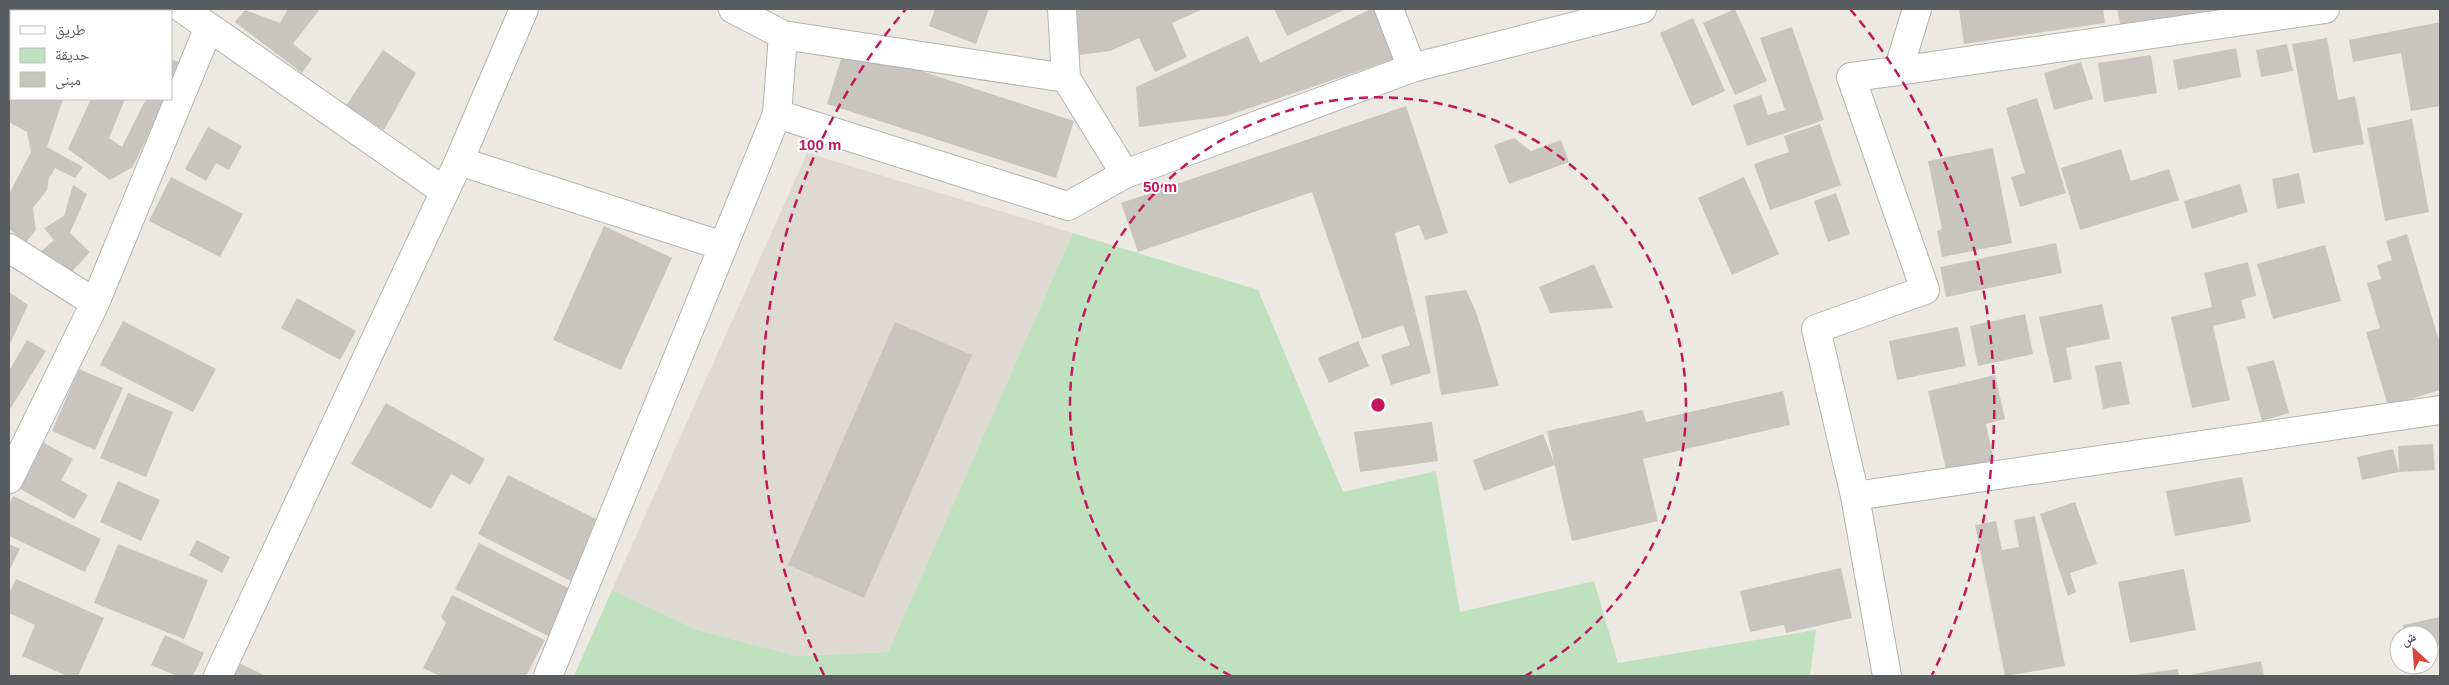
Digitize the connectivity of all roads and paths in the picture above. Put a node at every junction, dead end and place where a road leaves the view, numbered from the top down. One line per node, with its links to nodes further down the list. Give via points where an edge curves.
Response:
1 (183, 9): 9 (street)
2 (524, 9): 15 (street)
3 (733, 9): 10 (street)
4 (1062, 9): 13 (street)
5 (1389, 9): 11 (street)
6 (1642, 9): 11 (street)
7 (1917, 9): 12 (street)
8 (2325, 9): 12 (street)
9 (210, 27): 17 (street); 20 (street)
10 (783, 35): 13 (street); 14 (street)
11 (1412, 68): 16 (street)
12 (1898, 71): 23 (street, via 1851,77 1926,290 1816,329)
13 (1066, 78): 16 (street)
14 (777, 114): 16 (street, via 1068,206); 18 (street)
15 (459, 161): 17 (street); 18 (street)
16 (1125, 174)
17 (444, 191): 24 (street)
18 (723, 246): 25 (street)
19 (9, 248): 20 (street)
20 (95, 304): 22 (street)
21 (2440, 410): 23 (street)
22 (9, 479)
23 (1855, 496): 26 (street)
24 (218, 676)
25 (548, 676)
26 (1887, 676)

